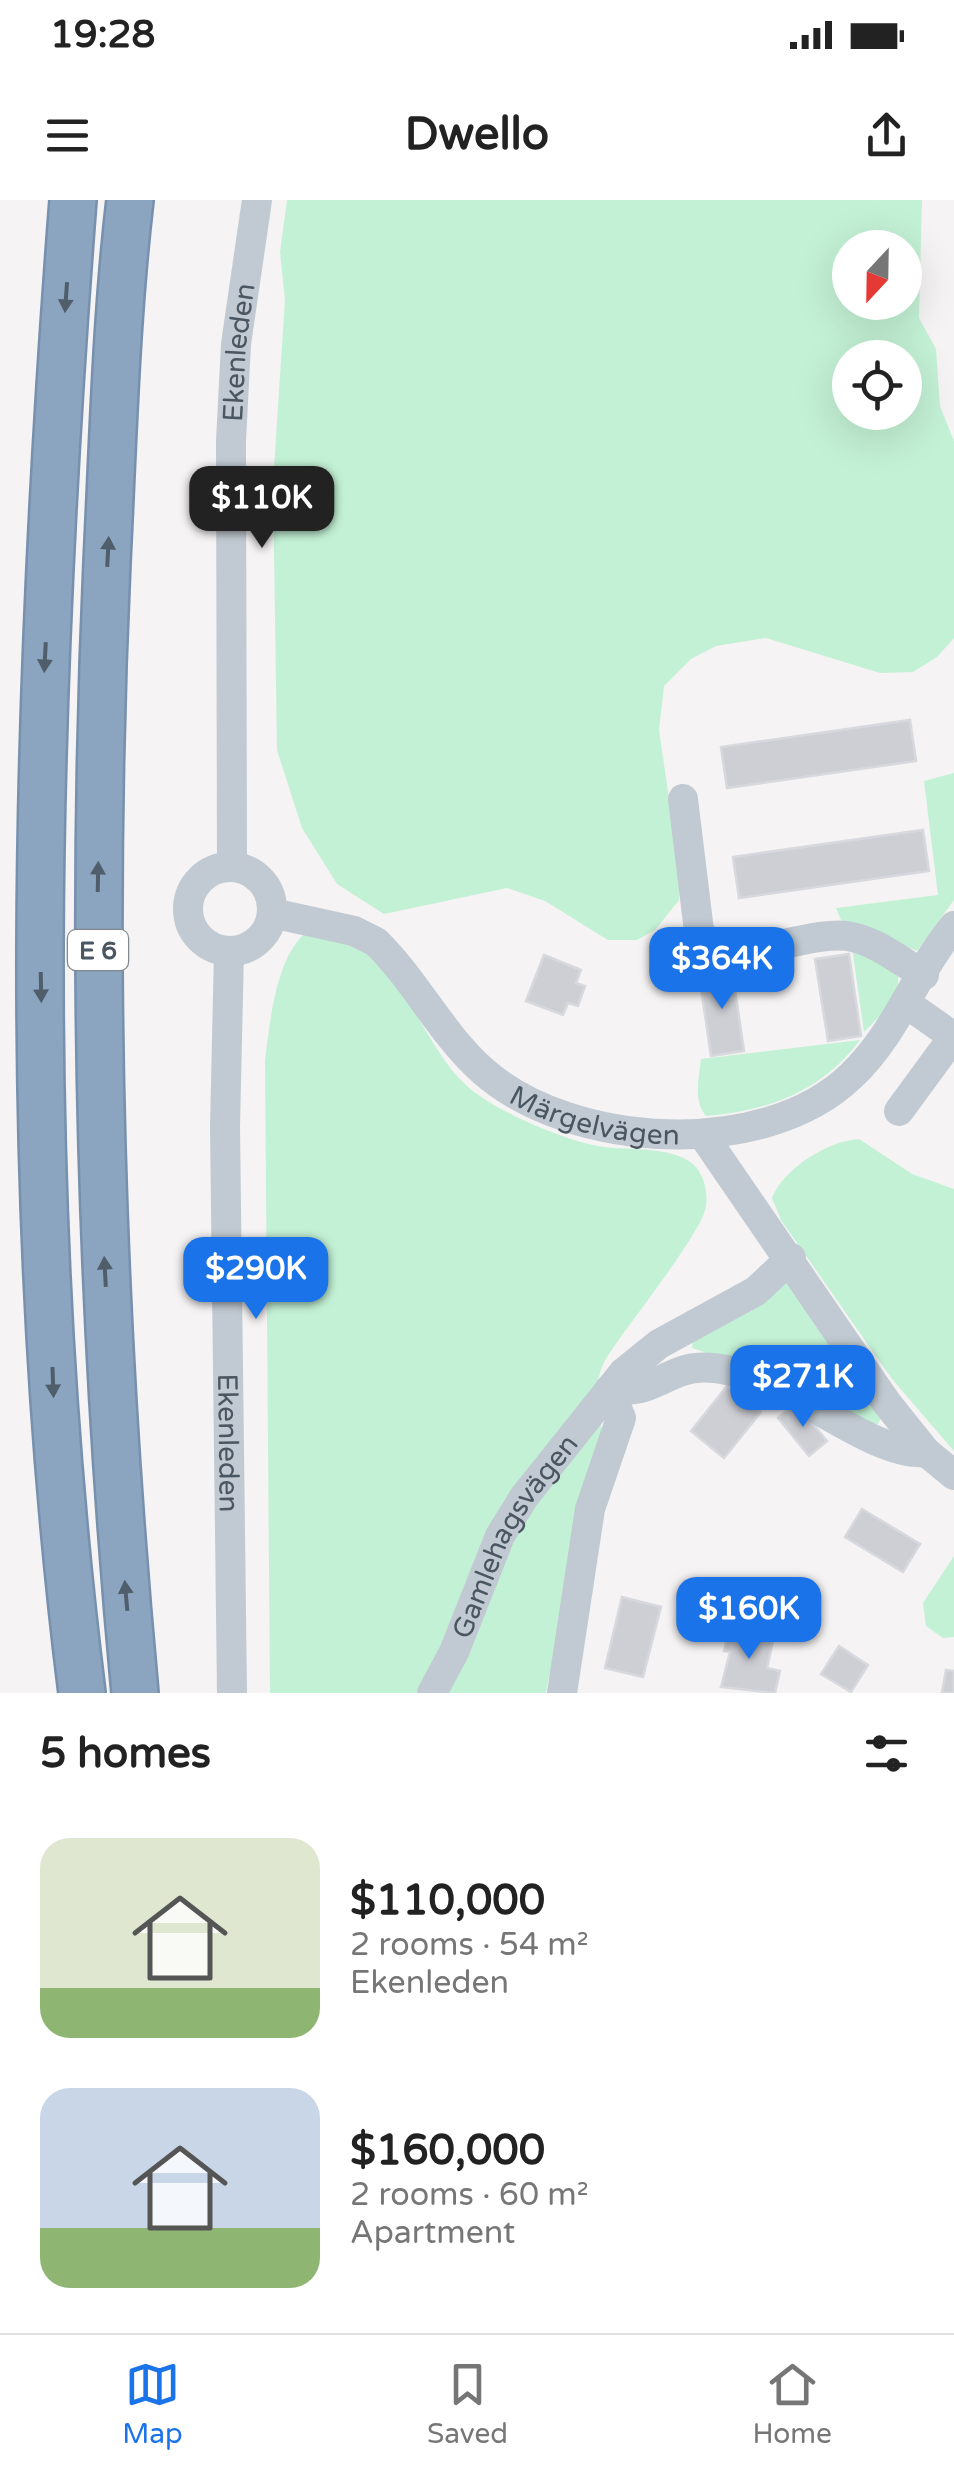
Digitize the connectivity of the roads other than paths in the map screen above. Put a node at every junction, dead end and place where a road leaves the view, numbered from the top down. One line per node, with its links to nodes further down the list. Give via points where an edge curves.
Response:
1 (73, 200): 18 (highway, E 6, one-way to 18, via 52,483 39,890 55,1427)
2 (130, 200): 21 (highway, E 6, one-way to 2, via 101,1191 97,895 111,484)
3 (257, 200): 5 (street, Ekenleden, via 236,344 232,442)
4 (682, 800): 9 (street, via 706,943 728,952 849,936)
5 (232, 867): 6 (street, via 257,877); 8 (street, via 196,883 187,908 204,943)
6 (272, 913): 8 (street, via 262,936); 13 (street, Märgelvägen, via 376,942 484,1072 537,1104 617,1128)
7 (954, 926): 9 (street, Märgelvägen)
8 (229, 952): 22 (street, Ekenleden)
9 (924, 975): 10 (street, Märgelvägen)
10 (907, 1004): 11 (street); 13 (street, Märgelvägen, via 870,1056 828,1097 752,1128)
11 (954, 1036): 12 (street)
12 (899, 1110)
13 (703, 1135): 14 (street)
14 (791, 1258): 15 (street, Gamlehagsvägen, via 756,1292 638,1359); 16 (street)
15 (609, 1390): 16 (street, via 643,1391 684,1370 708,1367 774,1386 900,1450); 23 (street, Gamlehagsvägen, via 500,1536); 24 (street, Gamlehagsvägen, via 622,1418 590,1508)
16 (926, 1452): 17 (street)
17 (954, 1475)
18 (68, 1577): 19 (highway, E 6); 20 (highway, E 6)
19 (70, 1693)
20 (82, 1693)
21 (134, 1693)
22 (232, 1693)
23 (432, 1693)
24 (562, 1693)

